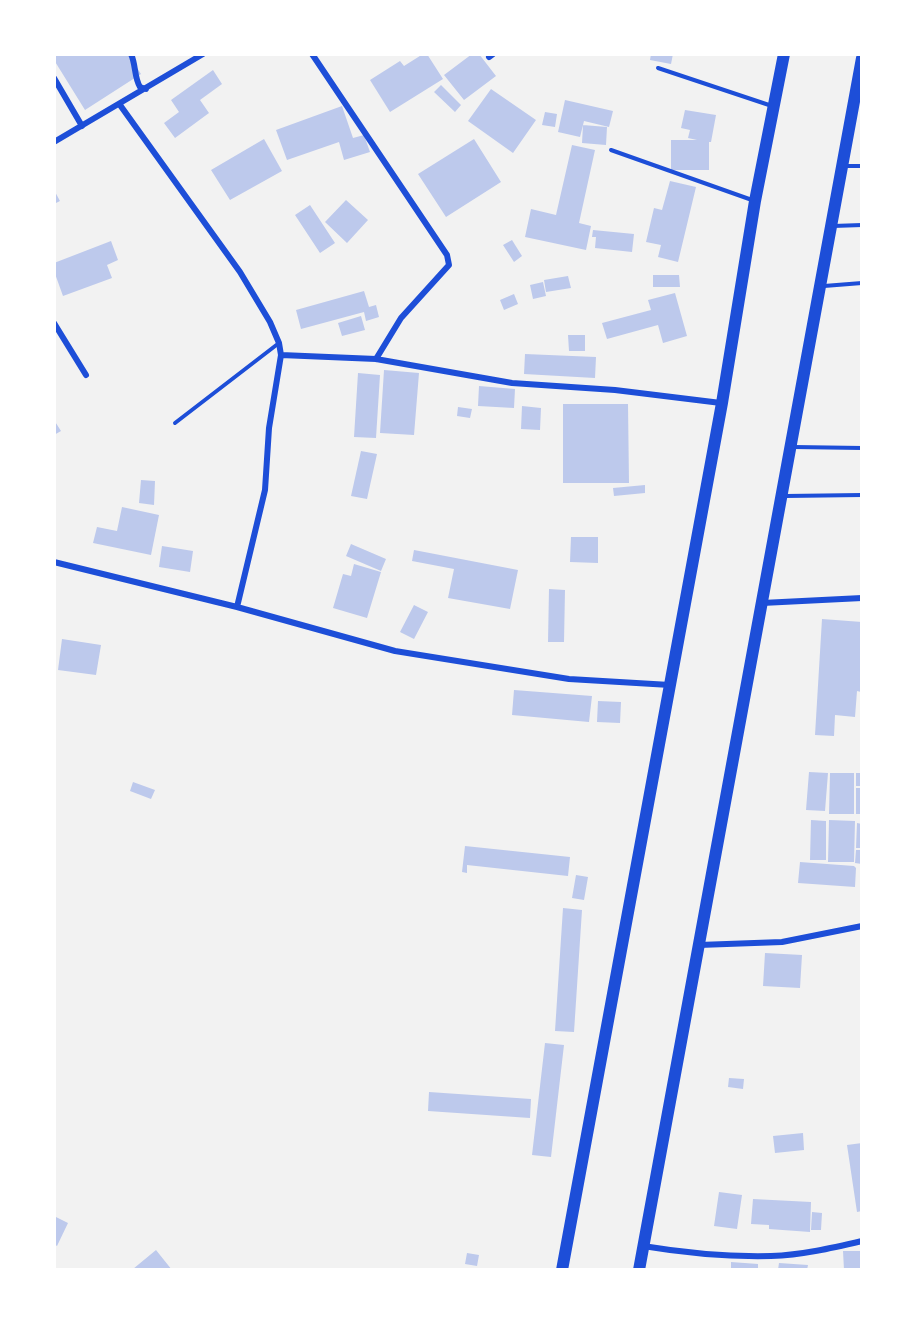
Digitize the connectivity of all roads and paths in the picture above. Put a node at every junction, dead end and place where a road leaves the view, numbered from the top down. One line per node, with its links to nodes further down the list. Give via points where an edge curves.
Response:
1 (131, 54): 8 (street, via 137,82)
2 (203, 54): 8 (street)
3 (312, 54): 24 (street, via 449,260 449,265 401,318)
4 (784, 54): 10 (highway)
5 (862, 58): 14 (highway)
6 (658, 68): 10 (lane)
7 (54, 78): 11 (street)
8 (146, 89): 9 (street)
9 (120, 105): 11 (street); 22 (street, via 240,272)
10 (775, 107): 16 (highway)
11 (82, 126): 12 (street)
12 (54, 142)
13 (611, 150): 16 (lane)
14 (842, 166): 15 (lane); 18 (highway)
15 (862, 166)
16 (755, 201): 26 (highway)
17 (862, 225): 18 (lane)
18 (831, 226): 20 (highway)
19 (862, 283): 20 (lane)
20 (820, 286): 28 (highway)
21 (54, 323): 25 (street)
22 (279, 343): 23 (street); 27 (lane)
23 (281, 355): 24 (street); 36 (street, via 269,429 265,490)
24 (376, 359): 26 (street, via 512,383)
25 (86, 375)
26 (722, 403): 37 (highway)
27 (175, 423)
28 (790, 446): 29 (lane); 31 (highway)
29 (862, 448)
30 (862, 495): 31 (lane)
31 (782, 496): 35 (highway)
32 (55, 562): 33 (street); 36 (street)
33 (54, 569)
34 (862, 598): 35 (street)
35 (762, 603): 39 (highway)
36 (237, 607): 37 (street, via 395,651 570,679)
37 (669, 685): 42 (highway)
38 (862, 926): 39 (street, via 782,942)
39 (699, 945): 41 (highway)
40 (862, 1241): 41 (street, via 822,1251 772,1256)
41 (643, 1246): 43 (highway)
42 (562, 1270)
43 (639, 1270)

